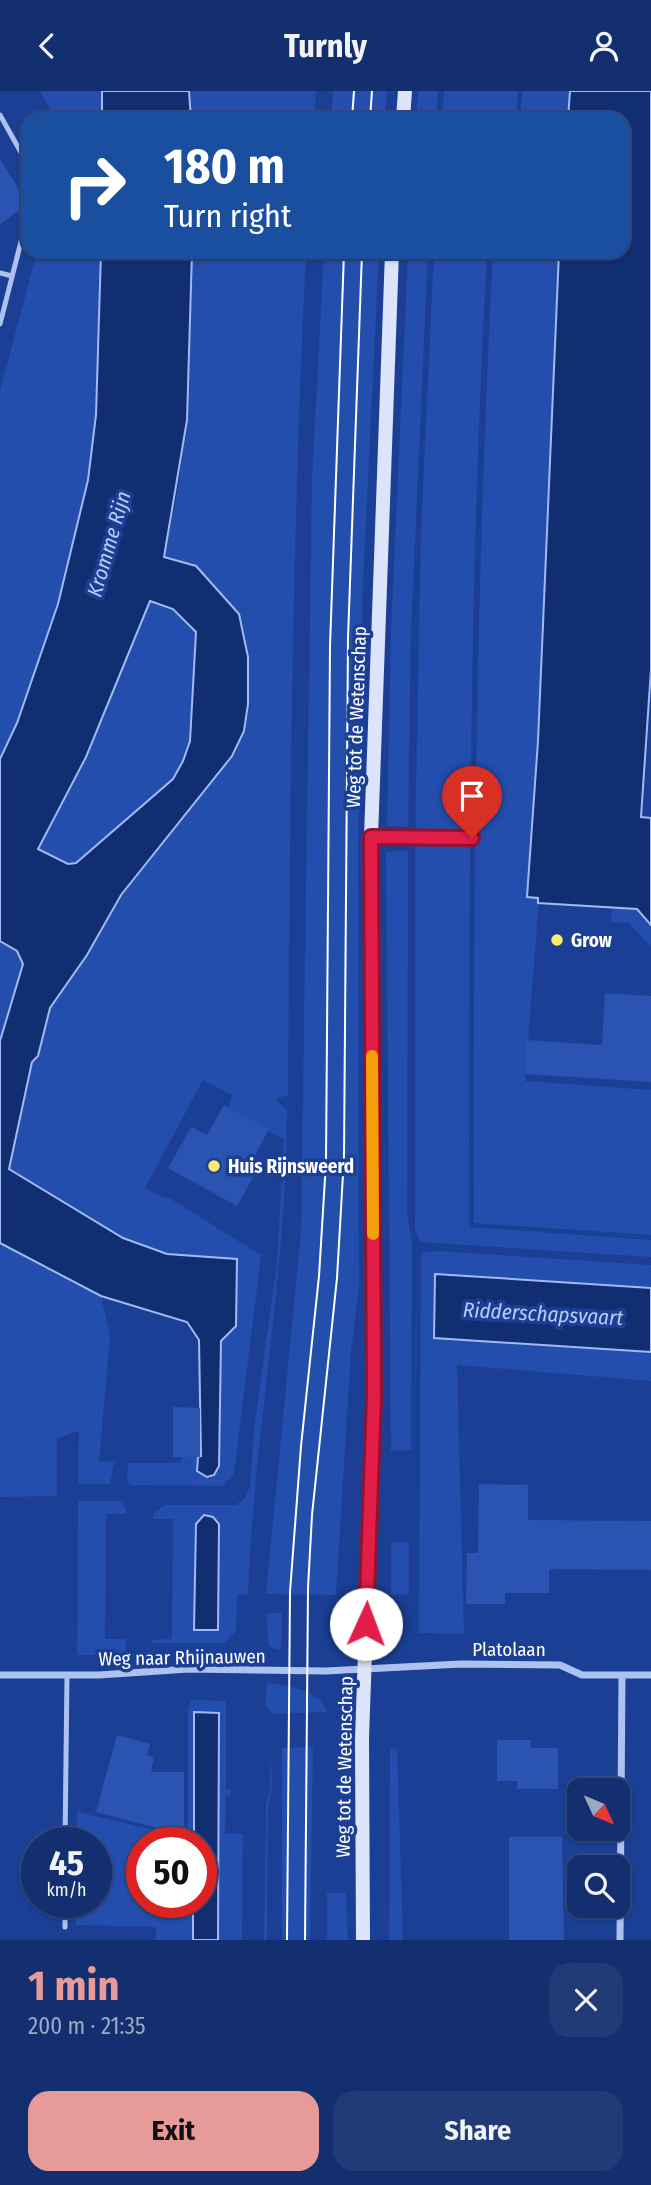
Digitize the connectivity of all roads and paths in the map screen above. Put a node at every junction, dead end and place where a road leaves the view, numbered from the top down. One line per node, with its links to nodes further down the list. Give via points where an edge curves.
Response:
1 (405, 91): 2 (main road)
2 (404, 112)
3 (0, 115): 4 (lane)
4 (21, 152)
5 (21, 241): 8 (lane)
6 (392, 259): 10 (main road, Weg tot de Wetenschap)
7 (0, 274): 8 (lane)
8 (12, 276): 9 (lane)
9 (0, 324)
10 (371, 837): 11 (lane); 12 (main road, Weg tot de Wetenschap, via 374,1397)
11 (472, 838)
12 (364, 1669): 14 (street, Platolaan, via 560,1665 582,1675); 16 (street, Weg naar Rhijnauwen, via 189,1669); 20 (main road, Weg tot de Wetenschap)
13 (0, 1675): 16 (street, Weg naar Rhijnauwen)
14 (622, 1675): 15 (street, Platolaan); 21 (street)
15 (651, 1675)
16 (67, 1676): 17 (lane)
17 (65, 1827)
18 (65, 1918): 19 (lane)
19 (65, 1927)
20 (363, 1940)
21 (620, 1940)

